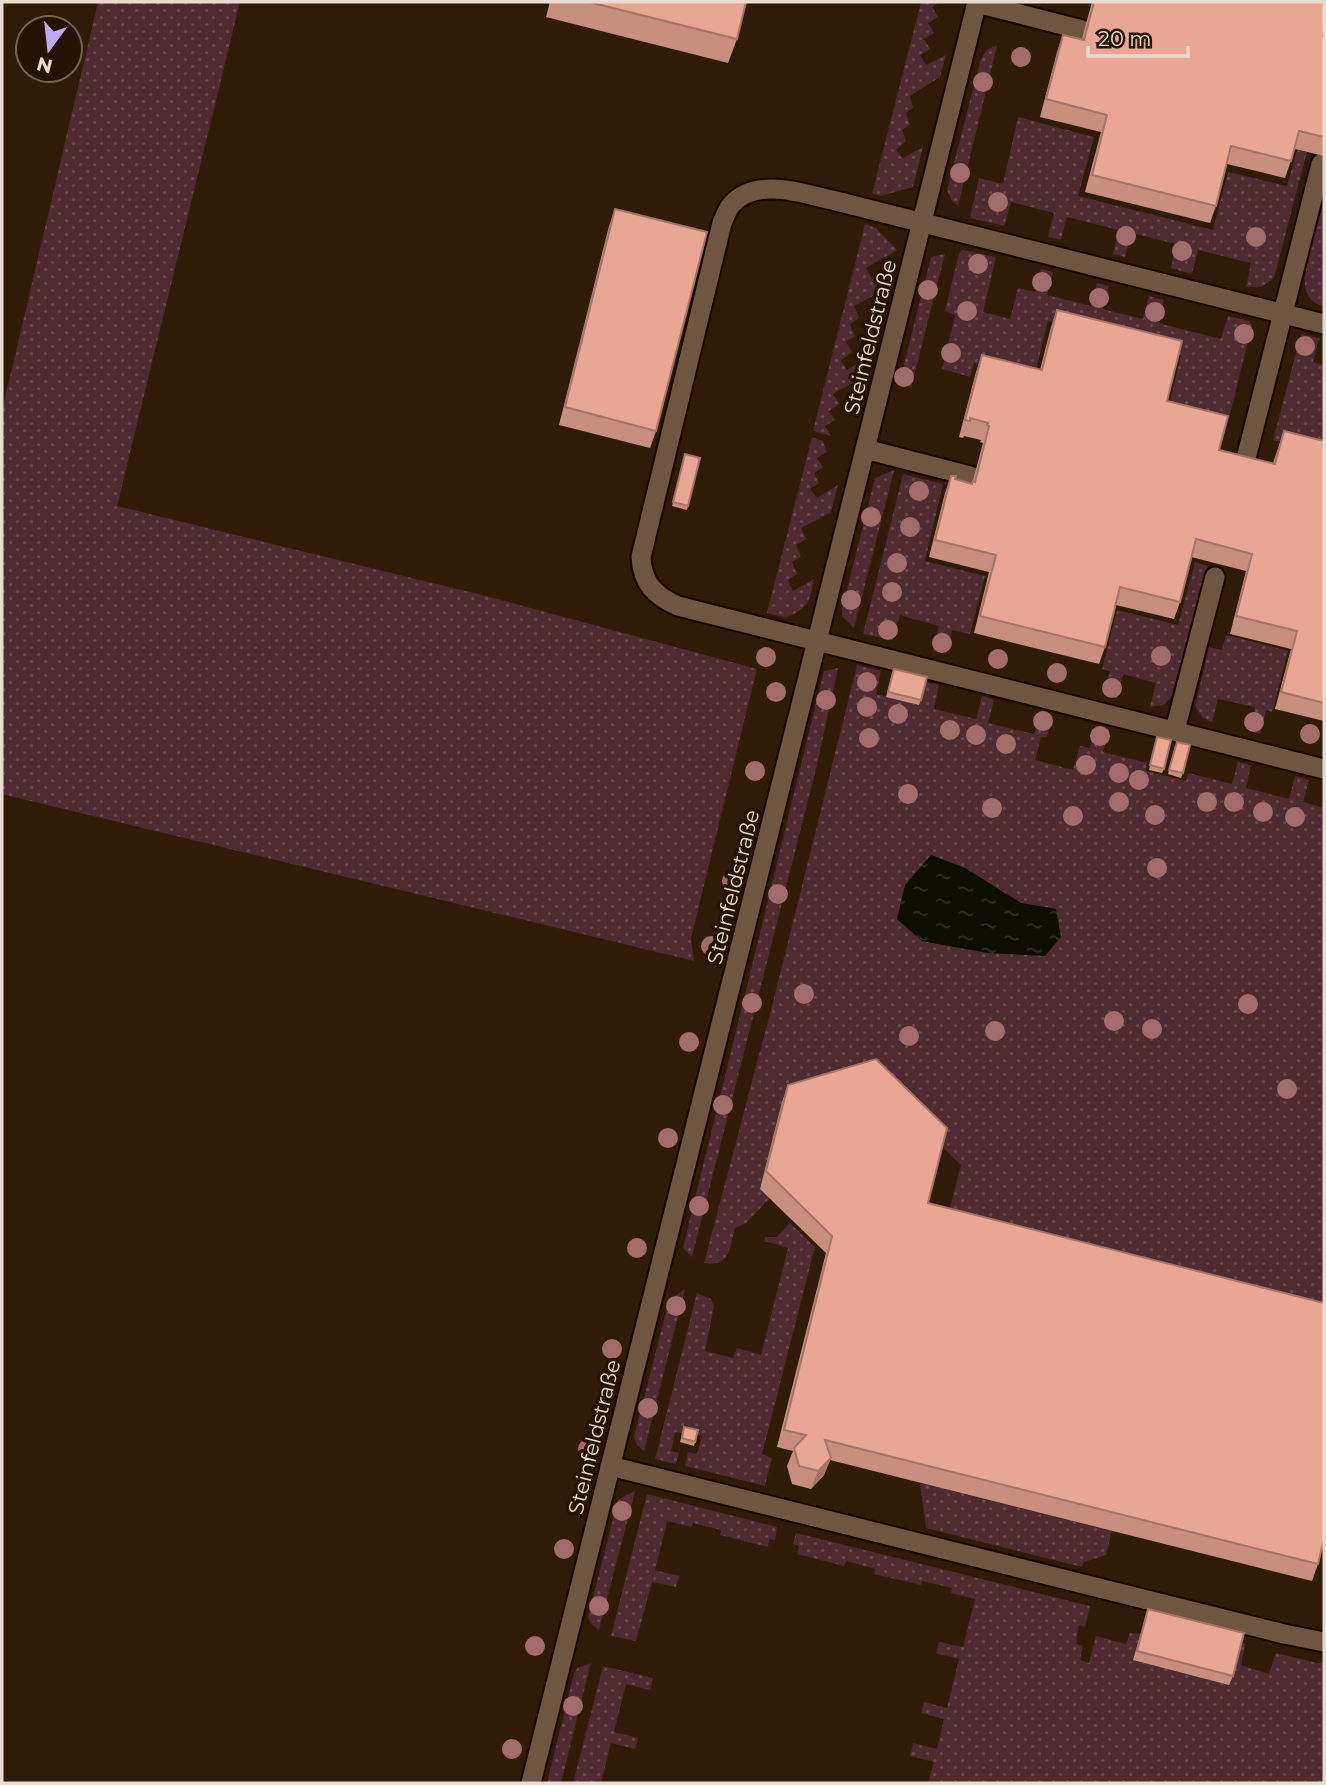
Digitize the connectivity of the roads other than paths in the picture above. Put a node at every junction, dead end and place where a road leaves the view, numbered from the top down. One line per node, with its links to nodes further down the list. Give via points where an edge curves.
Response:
1 (977, 2): 2 (street); 4 (street, Steinfeldstraße)
2 (1082, 30)
3 (1321, 164): 5 (street)
4 (922, 221): 5 (street); 7 (street, Steinfeldstraße); 11 (street, via 771,189 753,191 729,206 719,237 641,557 641,573 660,598 678,606)
5 (1282, 313): 6 (street); 8 (street)
6 (1324, 324)
7 (865, 449): 9 (street); 11 (street, Steinfeldstraße)
8 (1242, 474)
9 (970, 476)
10 (1215, 578): 12 (street)
11 (818, 640): 12 (street); 14 (street, Steinfeldstraße)
12 (1175, 730): 13 (street)
13 (1324, 769)
14 (610, 1466): 15 (street); 16 (street, Steinfeldstraße)
15 (1324, 1642)
16 (531, 1783)

